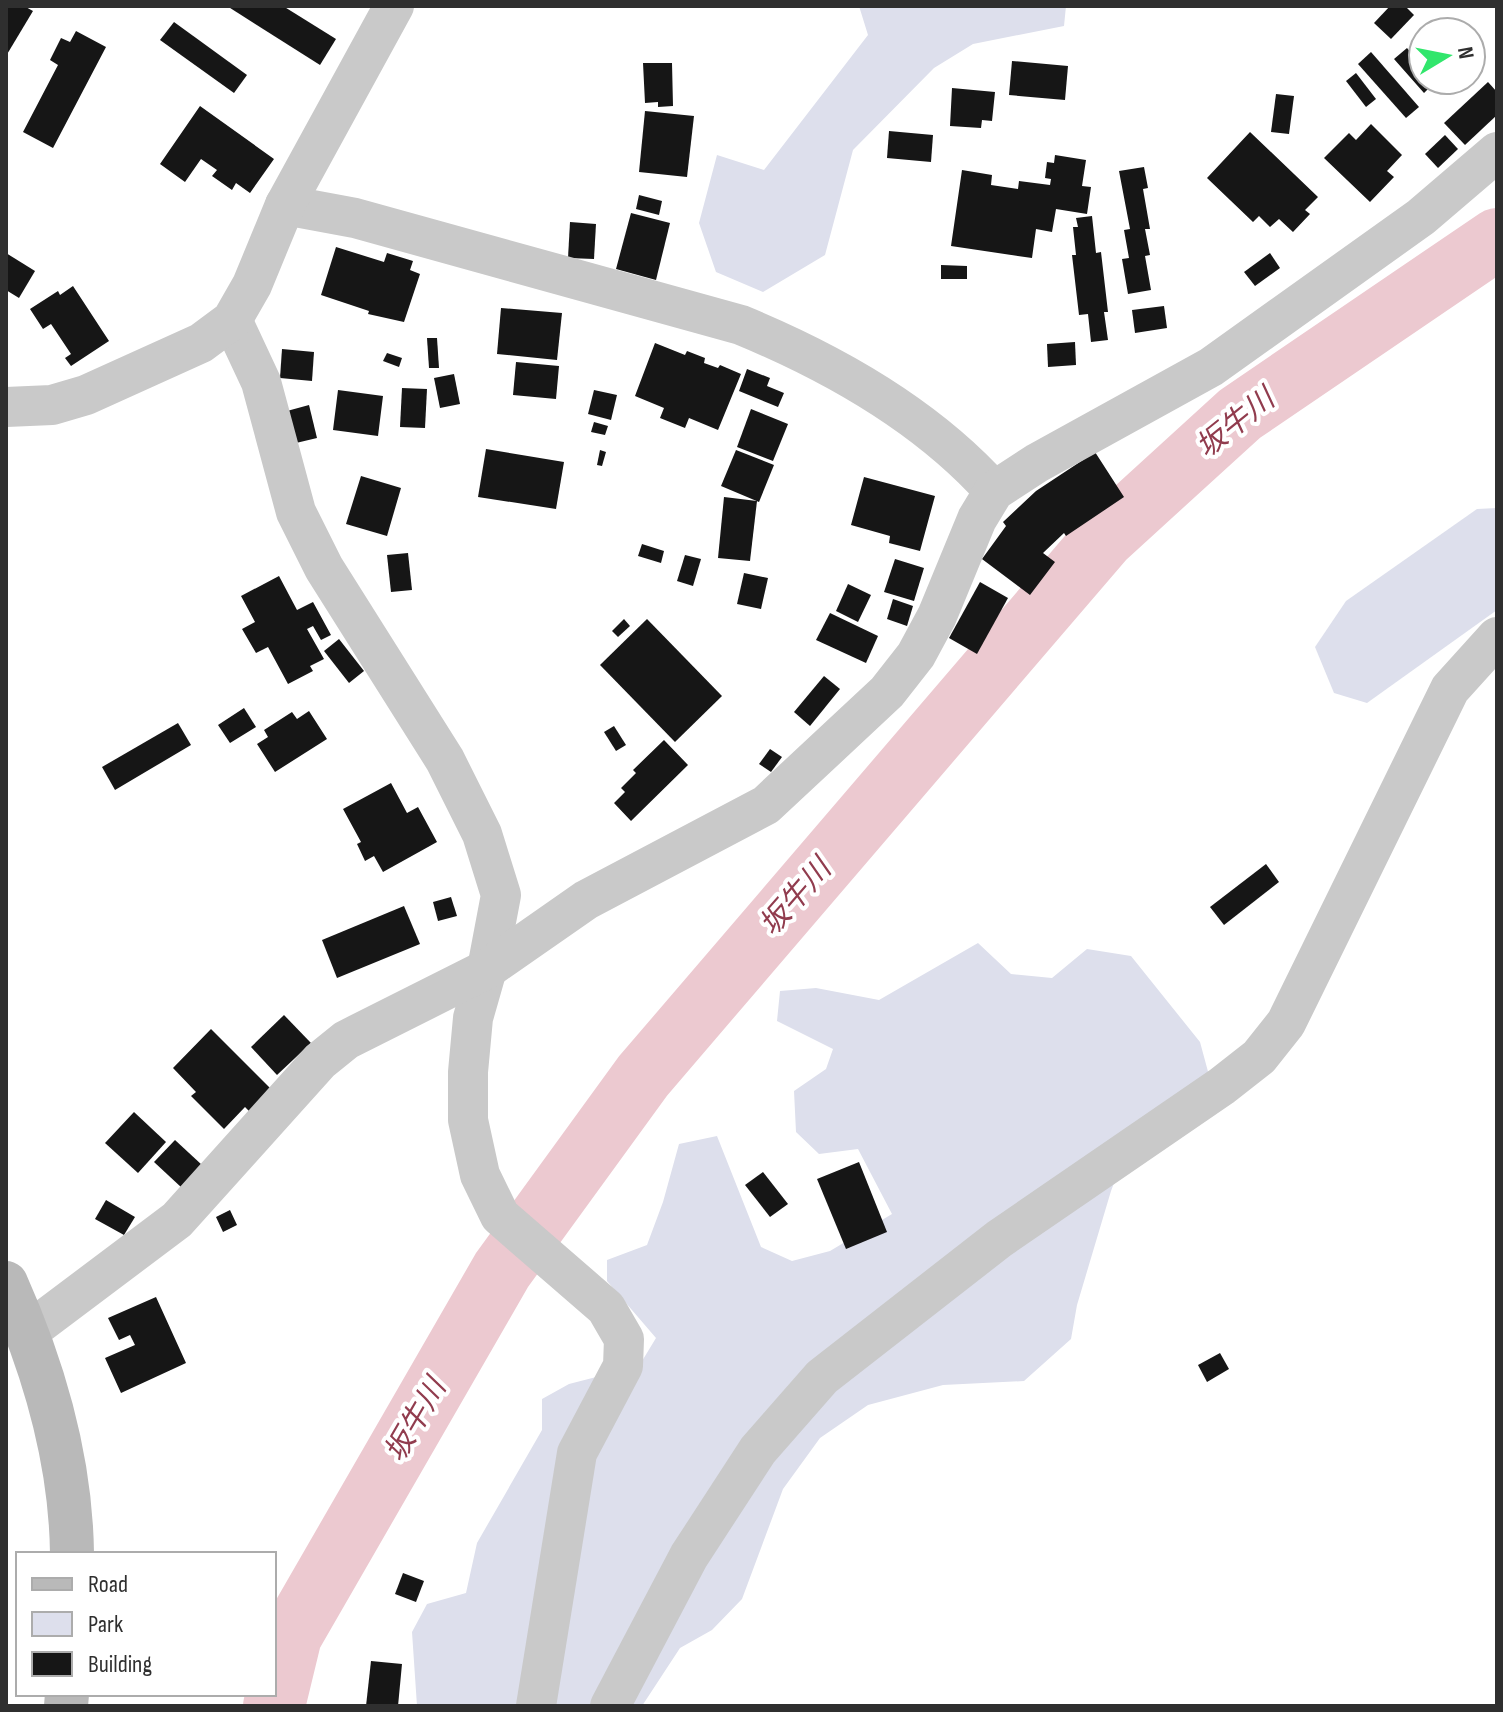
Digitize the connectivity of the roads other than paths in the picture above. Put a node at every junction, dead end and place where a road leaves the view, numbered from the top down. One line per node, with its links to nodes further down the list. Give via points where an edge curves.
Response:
1 (394, 6): 3 (street)
2 (1497, 152): 6 (street, via 1421,217 1211,367)
3 (285, 205): 4 (street); 6 (street, via 355,218 741,325 838,371 916,423)
4 (232, 320): 5 (street, via 201,343 86,395 52,405); 8 (street, via 261,382 296,512 324,568 445,760 482,834 501,895)
5 (6, 407)
6 (994, 491): 8 (street, via 930,629 887,692 766,805 586,900)
7 (1497, 637): 13 (street, via 1450,689 1286,1023 1259,1057 999,1239 822,1377 758,1450 689,1556)
8 (487, 969): 10 (street, via 346,1040 320,1061 177,1220); 12 (street, via 473,1018 468,1072 468,1120 480,1175 500,1216 606,1308 624,1339 623,1366 577,1453)
9 (6, 1283): 10 (street)
10 (28, 1332): 11 (street, via 61,1448)
11 (72, 1552)
12 (536, 1706)
13 (610, 1706)

